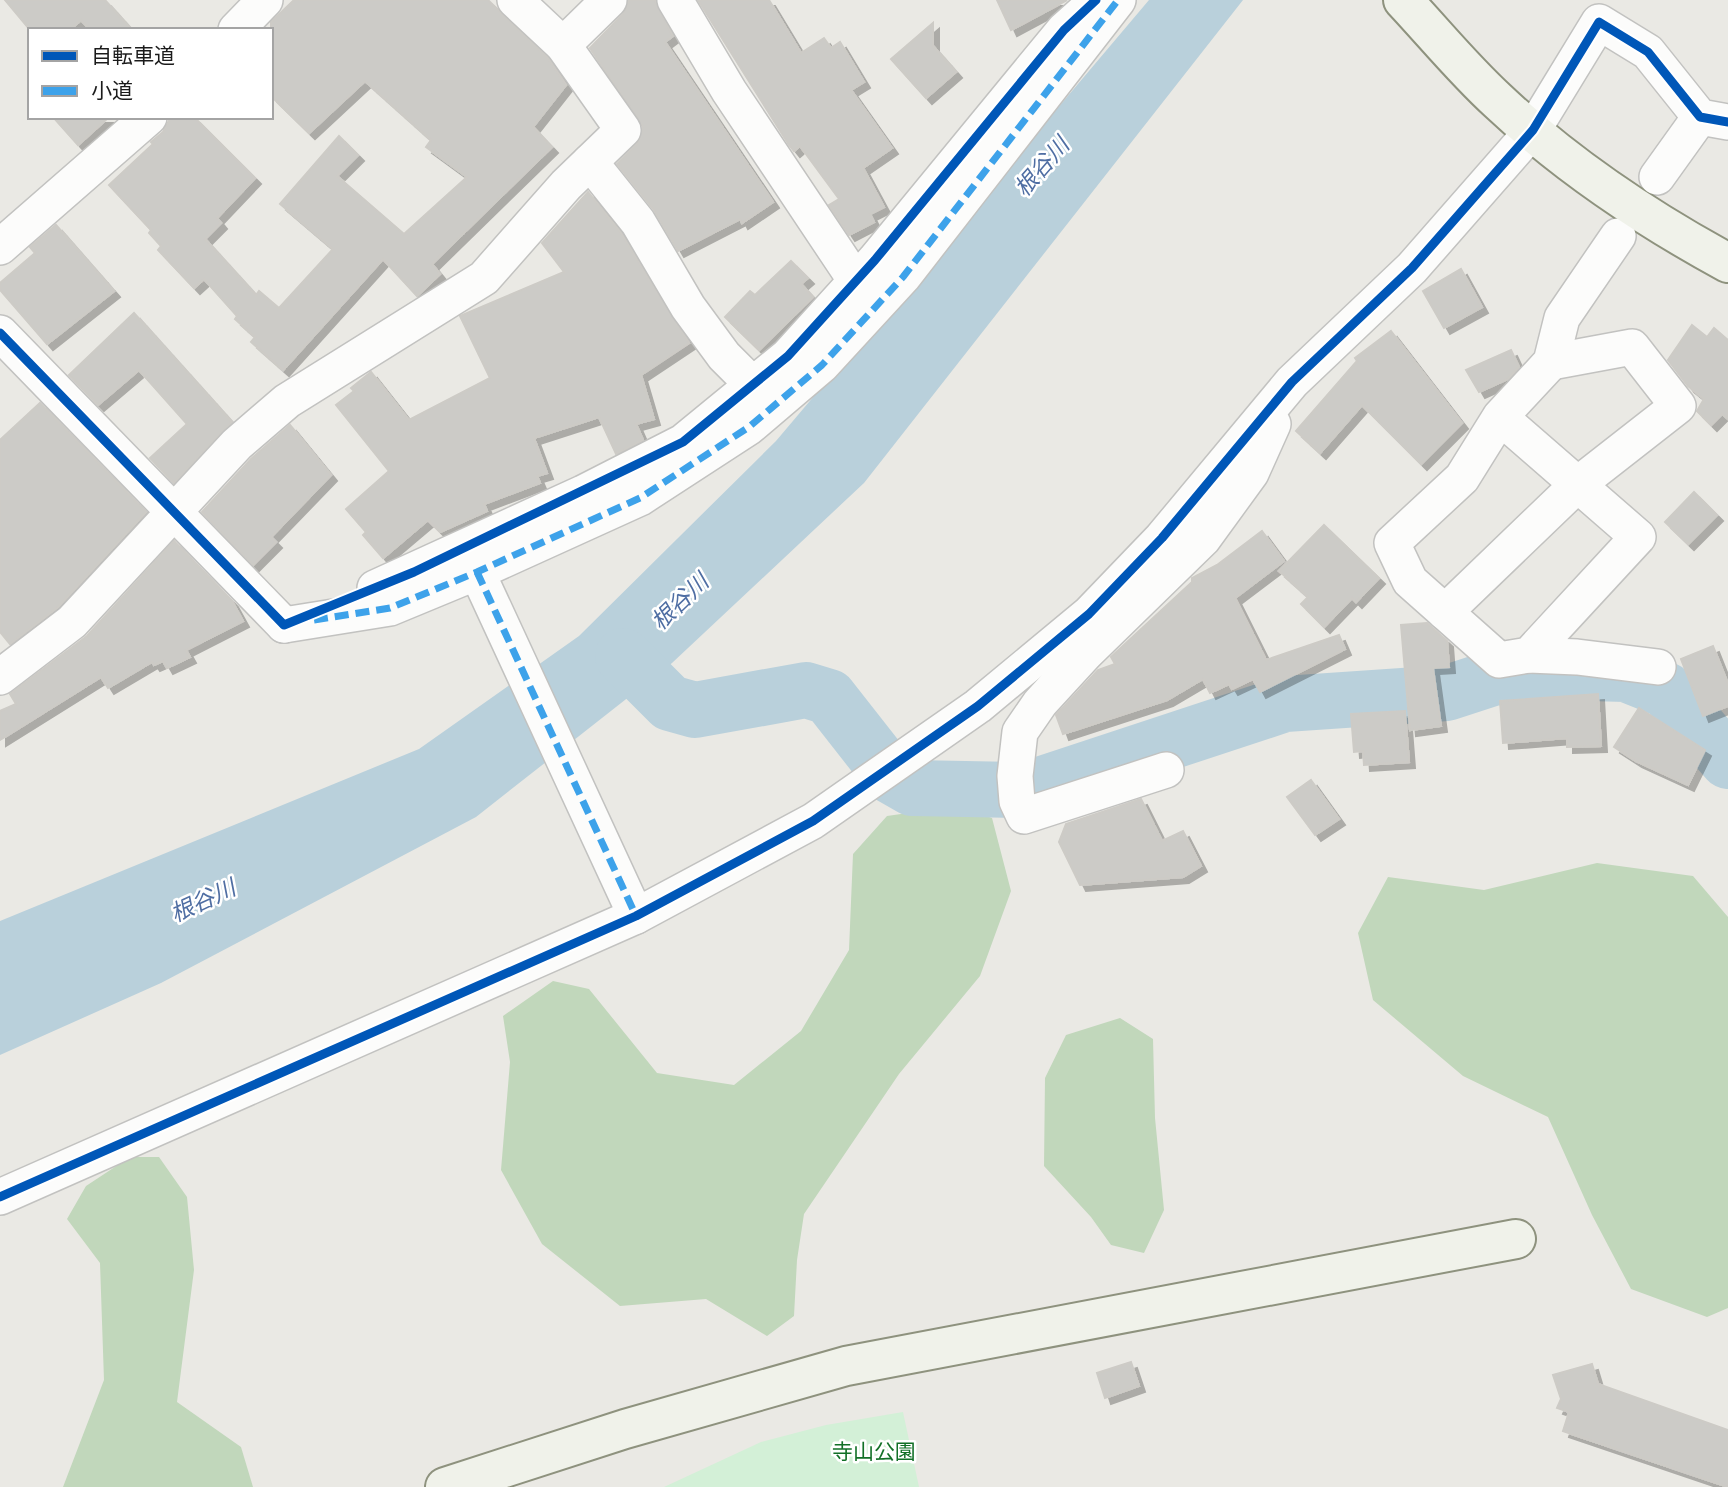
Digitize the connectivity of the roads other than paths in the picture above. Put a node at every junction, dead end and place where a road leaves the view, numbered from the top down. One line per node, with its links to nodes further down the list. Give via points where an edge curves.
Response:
1 (265, 0): 9 (street)
2 (514, 0): 10 (street)
3 (609, 0): 10 (street)
4 (675, 0): 19 (street, via 729,91)
5 (1096, 0): 19 (street, via 1064,30)
6 (1118, 0): 27 (street, via 903,277 822,365 749,427 640,498)
7 (1403, 0): 13 (street, via 1497,100)
8 (1604, 11): 12 (street); 13 (street)
9 (238, 28)
10 (563, 45): 14 (street, via 623,131)
11 (147, 119): 17 (street)
12 (1714, 120): 15 (street)
13 (1533, 131): 18 (street, via 1610,190); 22 (street, via 1412,268)
14 (590, 162): 23 (street, via 638,222 688,307 724,356); 26 (street, via 484,278 287,401 237,444)
15 (1657, 177)
16 (1618, 236): 21 (street, via 1562,318)
17 (0, 247)
18 (1728, 263)
19 (856, 281): 23 (street, via 788,356)
20 (0, 333): 26 (street)
21 (1551, 362): 24 (street); 25 (street, via 1632,347 1678,407)
22 (1292, 382): 33 (street, via 1251,473 1203,540 1086,653 1020,732 1016,788 1024,816); 34 (street, via 1162,538 1089,614 978,706 813,821)
23 (753, 384): 29 (street, via 683,442 414,572)
24 (1500, 417): 25 (street); 28 (street, via 1462,478 1392,543 1410,581)
25 (1577, 485): 28 (street); 30 (street, via 1638,537)
26 (175, 510): 29 (street); 32 (street, via 72,622)
27 (483, 584): 29 (street, via 390,608); 34 (street)
28 (1445, 612): 30 (street, via 1499,660)
29 (284, 625)
30 (1529, 655): 31 (street)
31 (1658, 667)
32 (0, 677)
33 (1166, 770)
34 (632, 908): 35 (street)
35 (0, 1197)
36 (1516, 1239): 37 (street, via 846,1366 625,1429)
37 (445, 1487)

